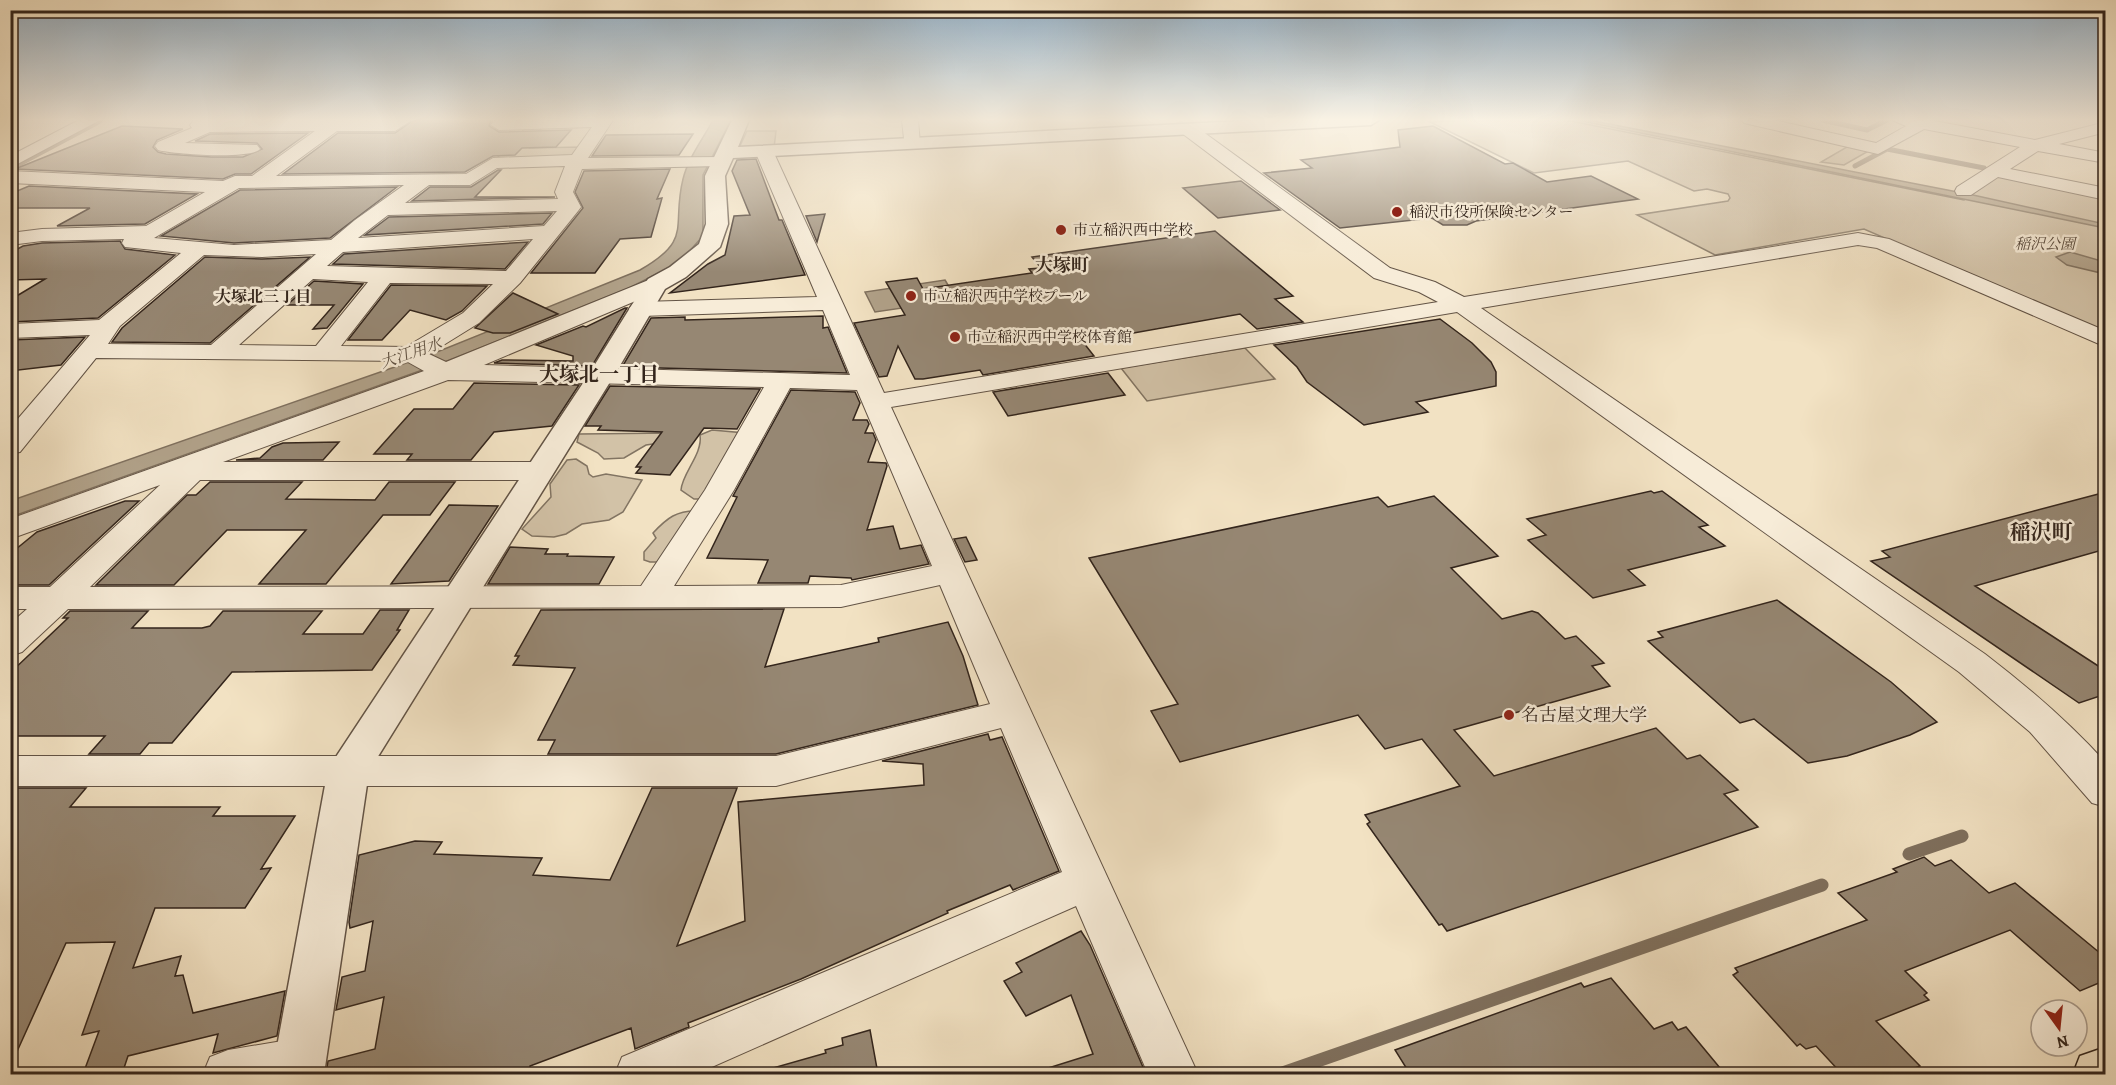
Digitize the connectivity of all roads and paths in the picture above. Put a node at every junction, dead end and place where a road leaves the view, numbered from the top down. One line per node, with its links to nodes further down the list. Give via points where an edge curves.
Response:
1 (153, 171): 12 (street)
2 (271, 171): 10 (street)
3 (481, 171): 11 (street, via 470,178)
4 (573, 171): 16 (street, via 564,192)
5 (716, 171): 26 (street, via 715,236 709,247)
6 (773, 171): 27 (street)
7 (1247, 171): 28 (street, via 1382,273 1427,287)
8 (1994, 171): 14 (street); 15 (street)
9 (10, 177): 12 (street)
10 (257, 181): 11 (street); 13 (street, via 235,182)
11 (423, 181): 17 (street)
12 (128, 183): 13 (street)
13 (228, 187): 18 (street)
14 (1964, 191)
15 (2106, 194)
16 (570, 205): 17 (street); 19 (street)
17 (384, 209): 21 (street)
18 (151, 232): 20 (street); 22 (street, via 132,243)
19 (550, 232): 21 (street); 25 (street)
20 (10, 238)
21 (340, 244): 22 (street, via 262,251); 23 (street)
22 (200, 249): 29 (street)
23 (308, 272): 24 (street); 33 (street)
24 (384, 276): 25 (street); 34 (street)
25 (512, 278): 35 (street)
26 (648, 297): 27 (street); 35 (street); 36 (street)
27 (831, 303): 38 (street)
28 (1461, 305): 31 (street, via 1857,239 1882,243); 38 (street); 52 (street, via 1972,663 2063,739)
29 (104, 328): 30 (street); 32 (street, via 109,327)
30 (10, 332)
31 (2106, 340)
32 (89, 351): 33 (street); 39 (street)
33 (217, 352): 34 (street)
34 (323, 353): 35 (street)
35 (427, 363): 36 (street); 40 (street)
36 (602, 374): 37 (street); 41 (street)
37 (781, 380): 38 (street); 45 (street, via 713,506)
38 (871, 392): 43 (street)
39 (10, 446)
40 (200, 465): 41 (street); 42 (street); 47 (street)
41 (540, 471): 44 (street)
42 (10, 530)
43 (951, 572): 45 (street, via 841,596); 49 (street)
44 (459, 597): 45 (street); 47 (street); 50 (street)
45 (650, 597)
46 (10, 598): 47 (street)
47 (59, 598): 48 (street)
48 (10, 644)
49 (1012, 712): 50 (street, via 776,771); 53 (street)
50 (349, 769): 51 (street); 54 (street)
51 (10, 771)
52 (2106, 792)
53 (1087, 881): 57 (street); 58 (street)
54 (299, 1068): 56 (street)
55 (2106, 1072): 59 (main road)
56 (228, 1074)
57 (640, 1074)
58 (1173, 1074)
59 (2099, 1074)

